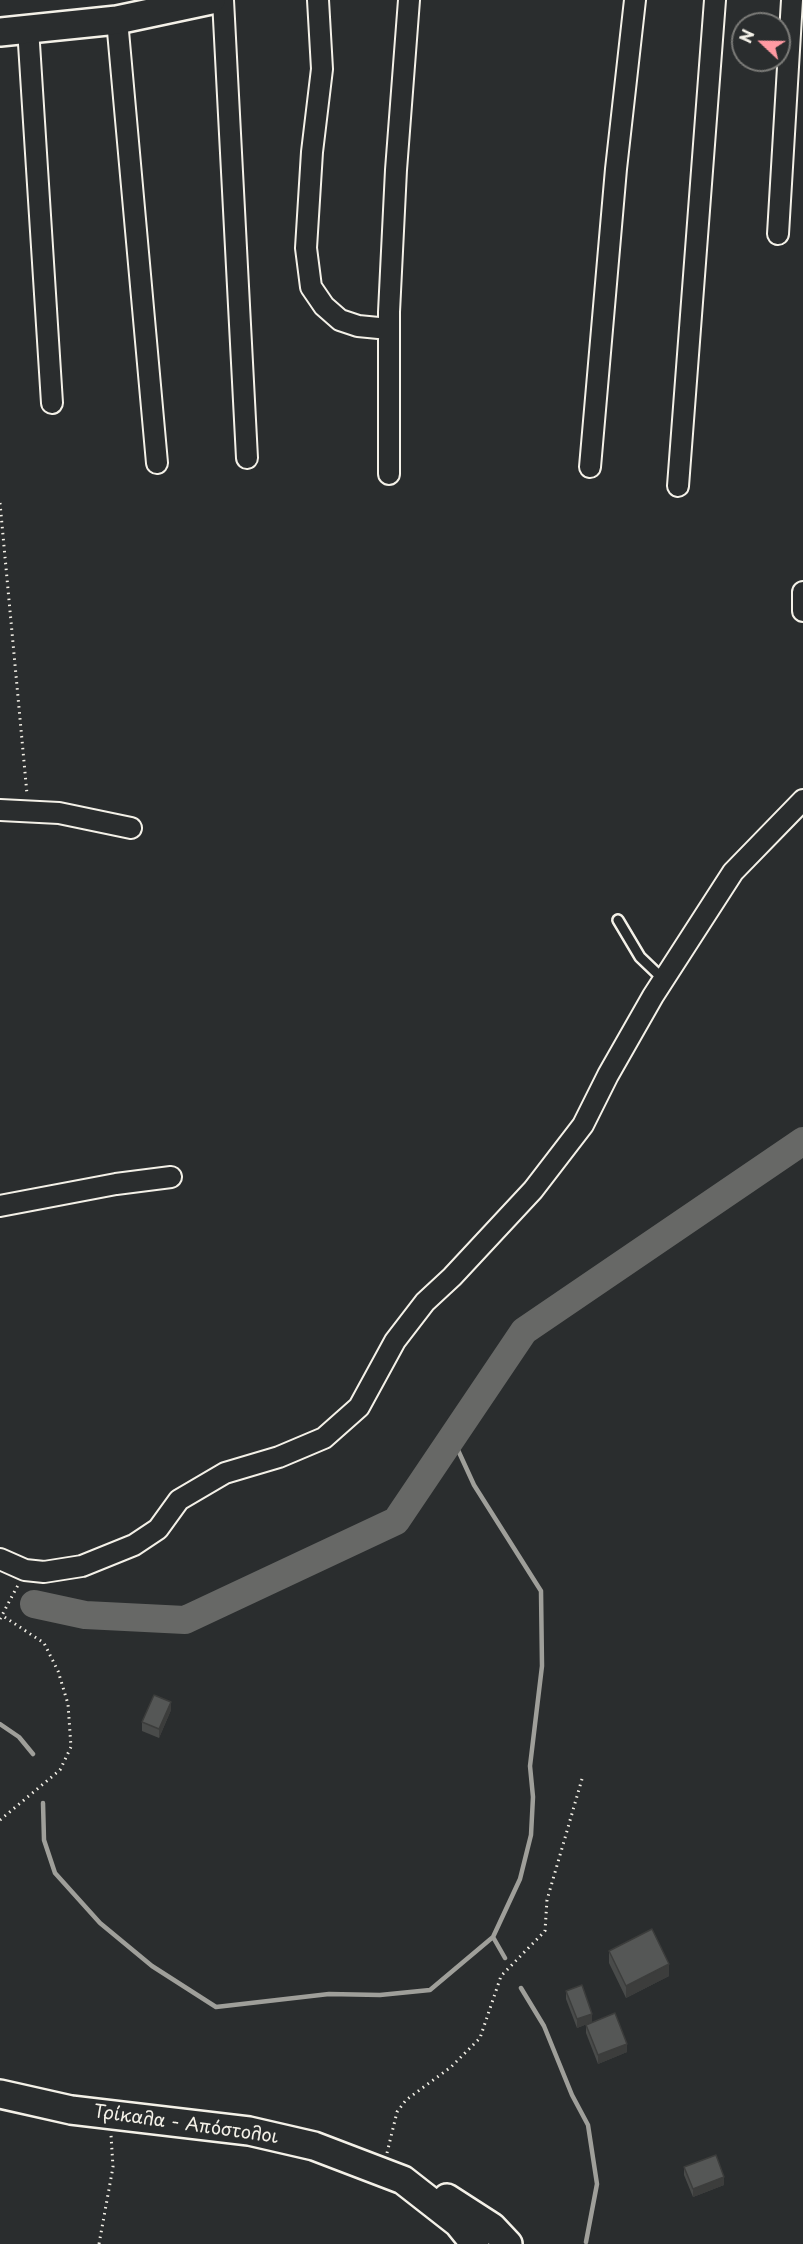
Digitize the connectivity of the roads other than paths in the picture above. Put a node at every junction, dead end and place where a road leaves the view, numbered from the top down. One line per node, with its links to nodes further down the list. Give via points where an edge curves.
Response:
1 (210, 0): 8 (street)
2 (223, 0): 14 (street)
3 (318, 0): 12 (street, via 322,69 306,239 311,287 340,320)
4 (409, 0): 12 (street)
5 (635, 0): 16 (street)
6 (715, 0): 18 (street)
7 (792, 0): 11 (street)
8 (117, 20): 9 (street); 15 (street)
9 (28, 28): 10 (street); 13 (street)
10 (0, 32)
11 (778, 234)
12 (389, 329): 17 (street)
13 (52, 403)
14 (248, 458)
15 (157, 463)
16 (590, 467)
17 (389, 474)
18 (678, 486)
19 (803, 592): 20 (street)
20 (803, 611)
21 (803, 800): 25 (street, via 733,872)
22 (0, 810): 23 (street, via 59,813)
23 (131, 828)
24 (618, 920): 25 (lane, via 640,957)
25 (663, 980): 28 (street, via 583,1125 533,1190 419,1310 395,1341 359,1407 324,1438 225,1473 179,1500 158,1529 134,1545 82,1566 44,1572 25,1570)
26 (171, 1177): 27 (street)
27 (0, 1206)
28 (0, 1559)
29 (0, 2094): 30 (street, Τρίκαλα - Απόστολοι, via 71,2110 278,2136)
30 (392, 2175): 31 (street, Τρίκαλα - Απόστολοι, via 458,2223); 32 (street, Τρίκαλα - Απόστολοι, via 417,2182 466,2209)
31 (475, 2244)
32 (508, 2244)

